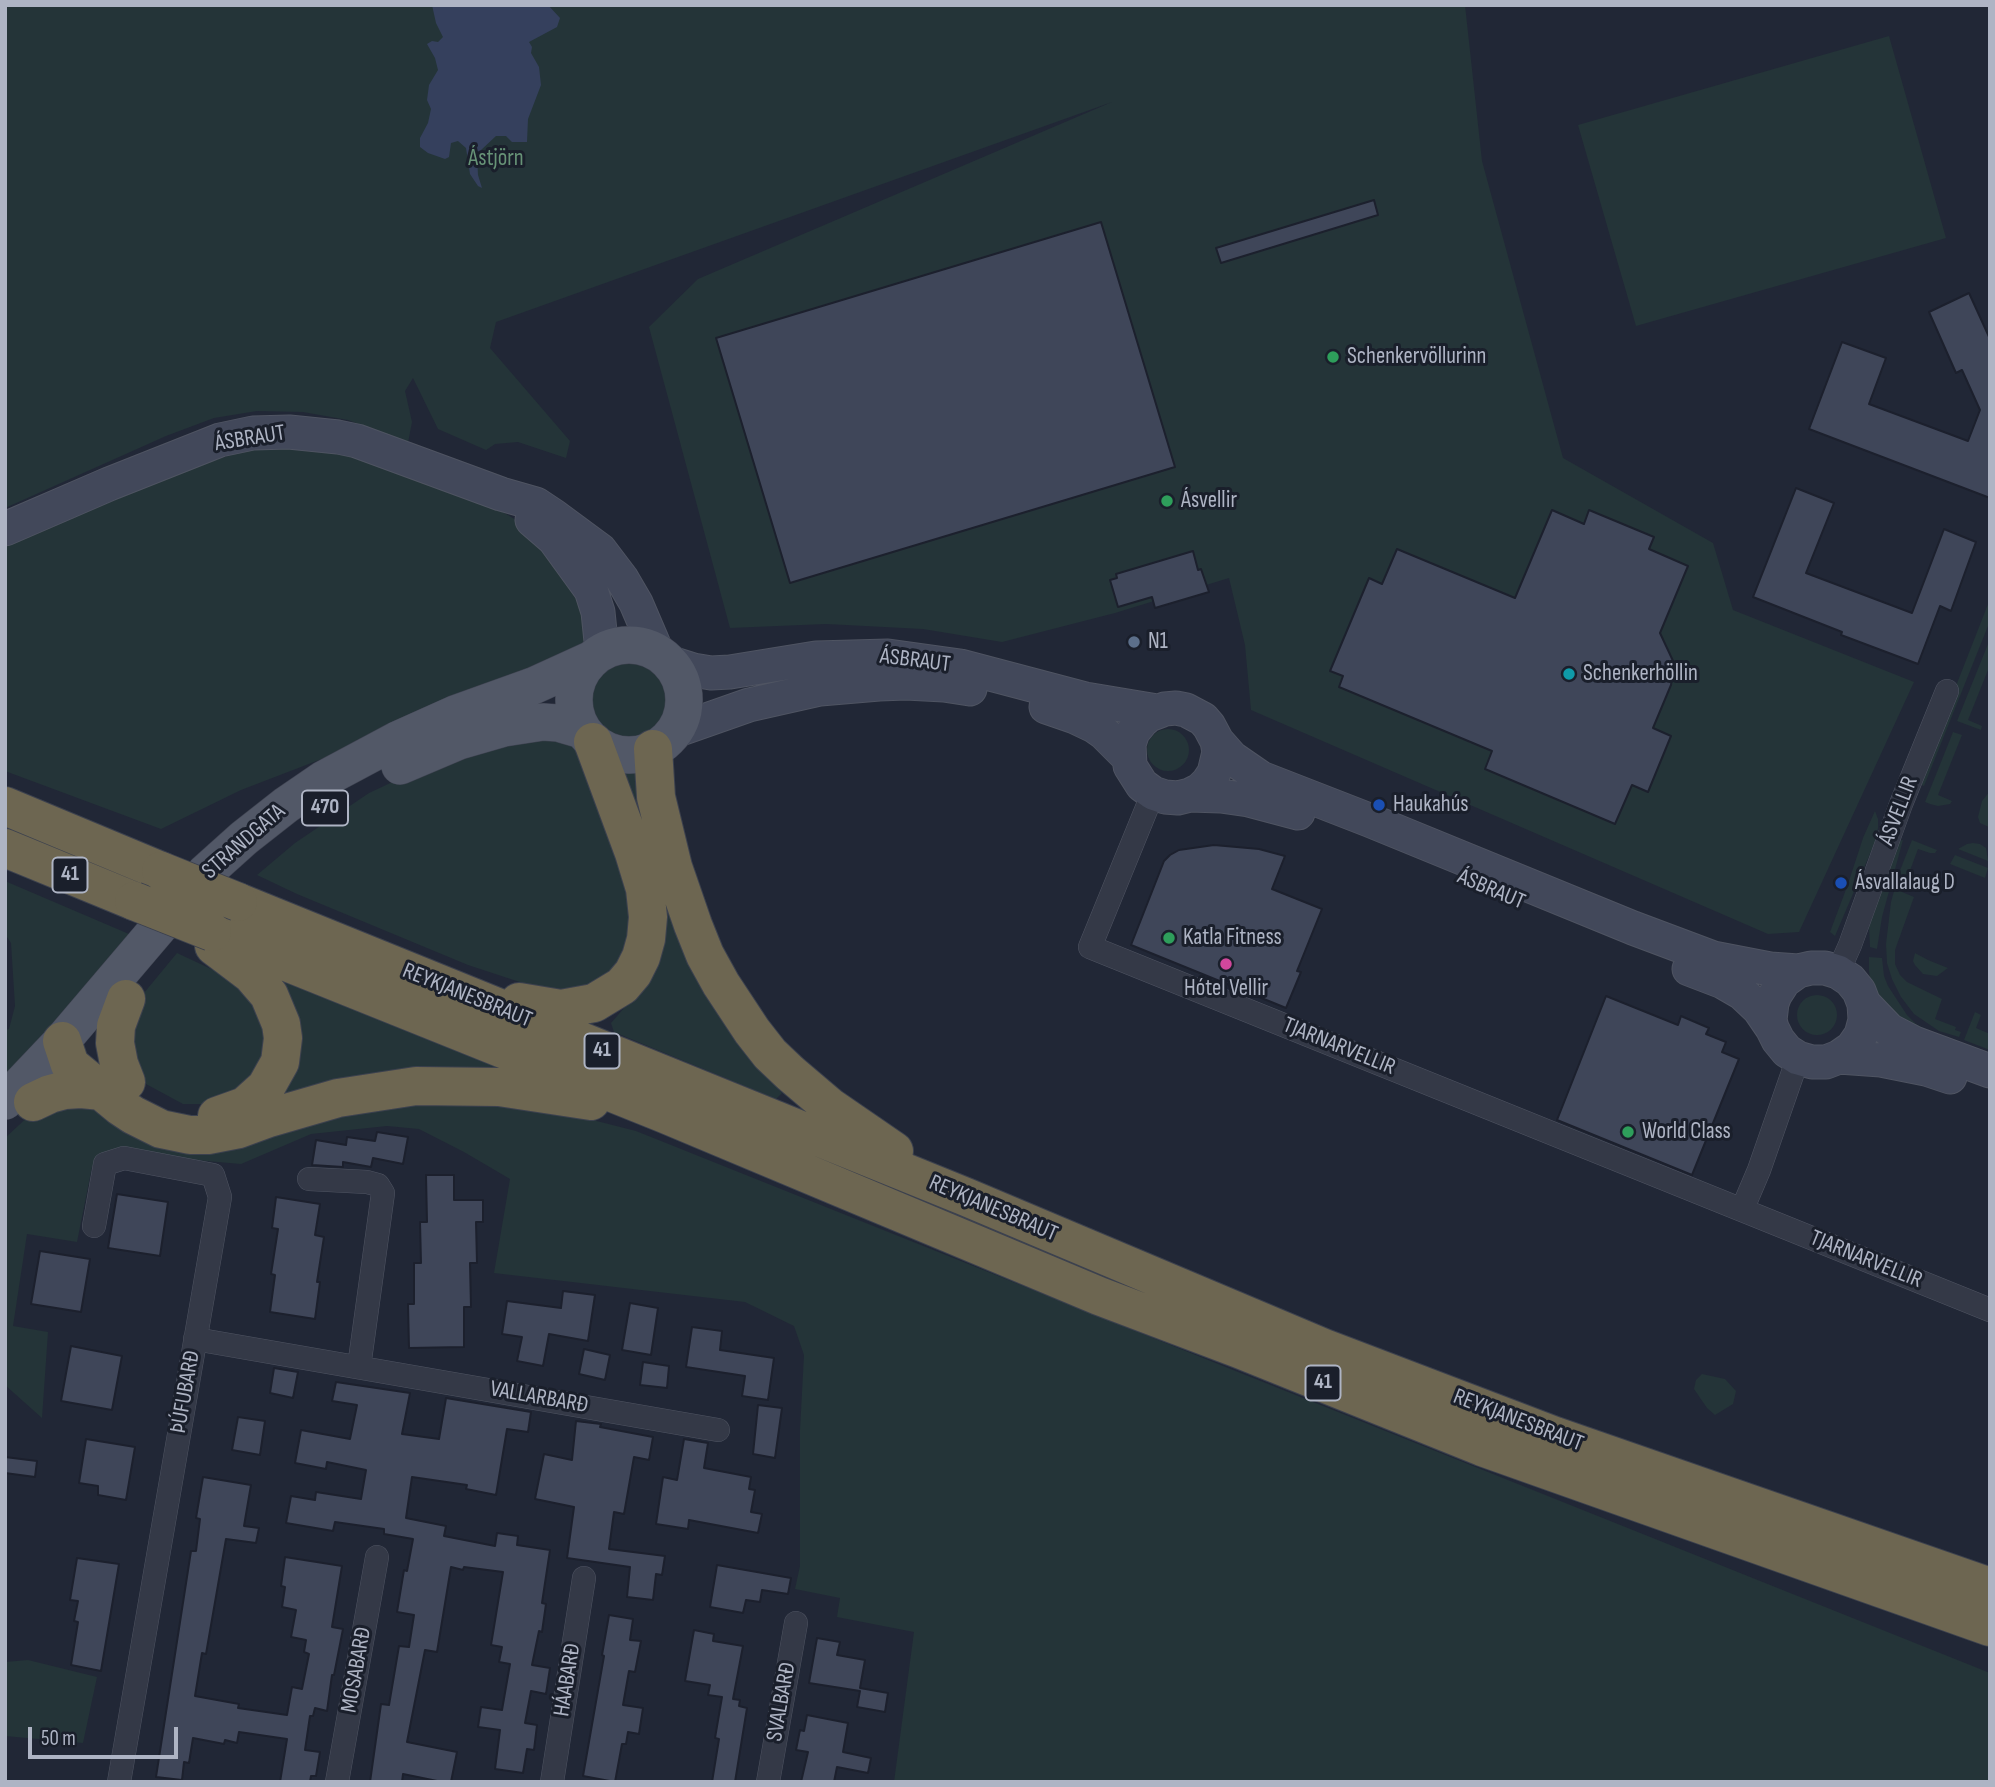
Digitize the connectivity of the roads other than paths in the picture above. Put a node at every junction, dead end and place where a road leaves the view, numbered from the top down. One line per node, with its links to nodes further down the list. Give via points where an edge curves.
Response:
1 (496, 492): 2 (street, ÁSBRAUT, via 357,441 289,432 253,433 177,456); 3 (street, ÁSBRAUT, via 554,539 591,590 598,612); 4 (street, ÁSBRAUT, via 536,504 600,550 622,579)
2 (5, 529)
3 (596, 655): 4 (main road, 470, via 630,644); 7 (main road, via 581,672 573,701); 22 (main road, STRANDGATA / 470, via 397,740 286,805 205,873)
4 (664, 658): 6 (street, ÁSBRAUT, via 711,673 817,658 888,656 960,666 1085,699); 8 (main road, via 679,676 684,696 681,718)
5 (1947, 691): 17 (street, ÁSVELLIR)
6 (1157, 711): 9 (street, via 1176,708 1195,713); 10 (street, via 1133,732)
7 (588, 736): 8 (main road, 470, via 608,751 624,755 641,754); 18 (highway, via 645,889 646,939 633,973 622,986 594,1003 561,1009); 19 (main road, STRANDGATA / 470, via 558,723 503,728 415,758 357,789 256,860)
8 (664, 740): 10 (street, ÁSBRAUT, via 749,705 820,690 879,684 944,685 1075,716 1104,733); 32 (highway, via 656,797 673,867 705,955 737,1010 770,1054 809,1090)
9 (1217, 741): 12 (street, via 1214,773); 16 (street, ÁSBRAUT, via 1261,778 1633,928 1713,958)
10 (1129, 758): 11 (street, via 1133,774)
11 (1153, 793): 12 (street, via 1178,798); 33 (street, TJARNARVELLIR, via 1090,947)
12 (1190, 795): 21 (street, ÁSBRAUT, via 1249,800 1332,825 1723,982 1751,1001)
13 (5, 806): 18 (highway, REYKJANESBRAUT / 41, bridge)
14 (5, 848): 15 (highway, REYKJANESBRAUT / 41, bridge)
15 (198, 930): 26 (highway, via 269,995 283,1038 274,1075 245,1106 208,1118 164,1110); 29 (highway, REYKJANESBRAUT / 41)
16 (1798, 971): 17 (street, via 1825,968); 21 (street, via 1775,995 1770,1011)
17 (1838, 972): 20 (street, via 1859,991)
18 (431, 982): 32 (highway, REYKJANESBRAUT / 41)
19 (126, 999): 22 (main road, STRANDGATA / 470); 26 (highway, via 116,1026 119,1064)
20 (1864, 1004): 23 (street, via 1861,1035); 25 (street, via 1889,1030)
21 (1772, 1028): 24 (street, via 1778,1041)
22 (73, 1050): 26 (highway); 28 (main road, STRANDGATA / 470)
23 (1839, 1057): 24 (street, via 1826,1062); 27 (street, via 1926,1069)
24 (1798, 1058): 33 (street)
25 (1990, 1071)
26 (114, 1086): 28 (highway, via 65,1090); 29 (highway, via 121,1107 149,1124 190,1135 239,1129 338,1098 416,1086 499,1087)
27 (1990, 1091)
28 (19, 1101): 30 (main road, STRANDGATA / 470)
29 (665, 1114): 43 (highway, REYKJANESBRAUT / 41, via 1099,1296 1482,1447)
30 (5, 1128)
31 (309, 1179): 37 (street, via 367,1182 378,1185 383,1193)
32 (966, 1197): 41 (highway, REYKJANESBRAUT / 41, via 1324,1348 1542,1431)
33 (1742, 1210): 35 (street, TJARNARVELLIR)
34 (94, 1226): 36 (street, ÞÚFUBARÐ, via 105,1164 124,1158 213,1175 220,1196)
35 (1990, 1310)
36 (195, 1339): 37 (street, VALLARBARÐ); 44 (street, ÞÚFUBARÐ)
37 (359, 1367): 38 (street, VALLARBARÐ)
38 (718, 1430)
39 (377, 1557): 45 (street, MOSABARÐ)
40 (584, 1578): 46 (street, HÁABARÐ)
41 (1990, 1587)
42 (796, 1622): 47 (street, SVALBARÐ)
43 (1990, 1627)
44 (119, 1782)
45 (337, 1782)
46 (552, 1782)
47 (768, 1782)

